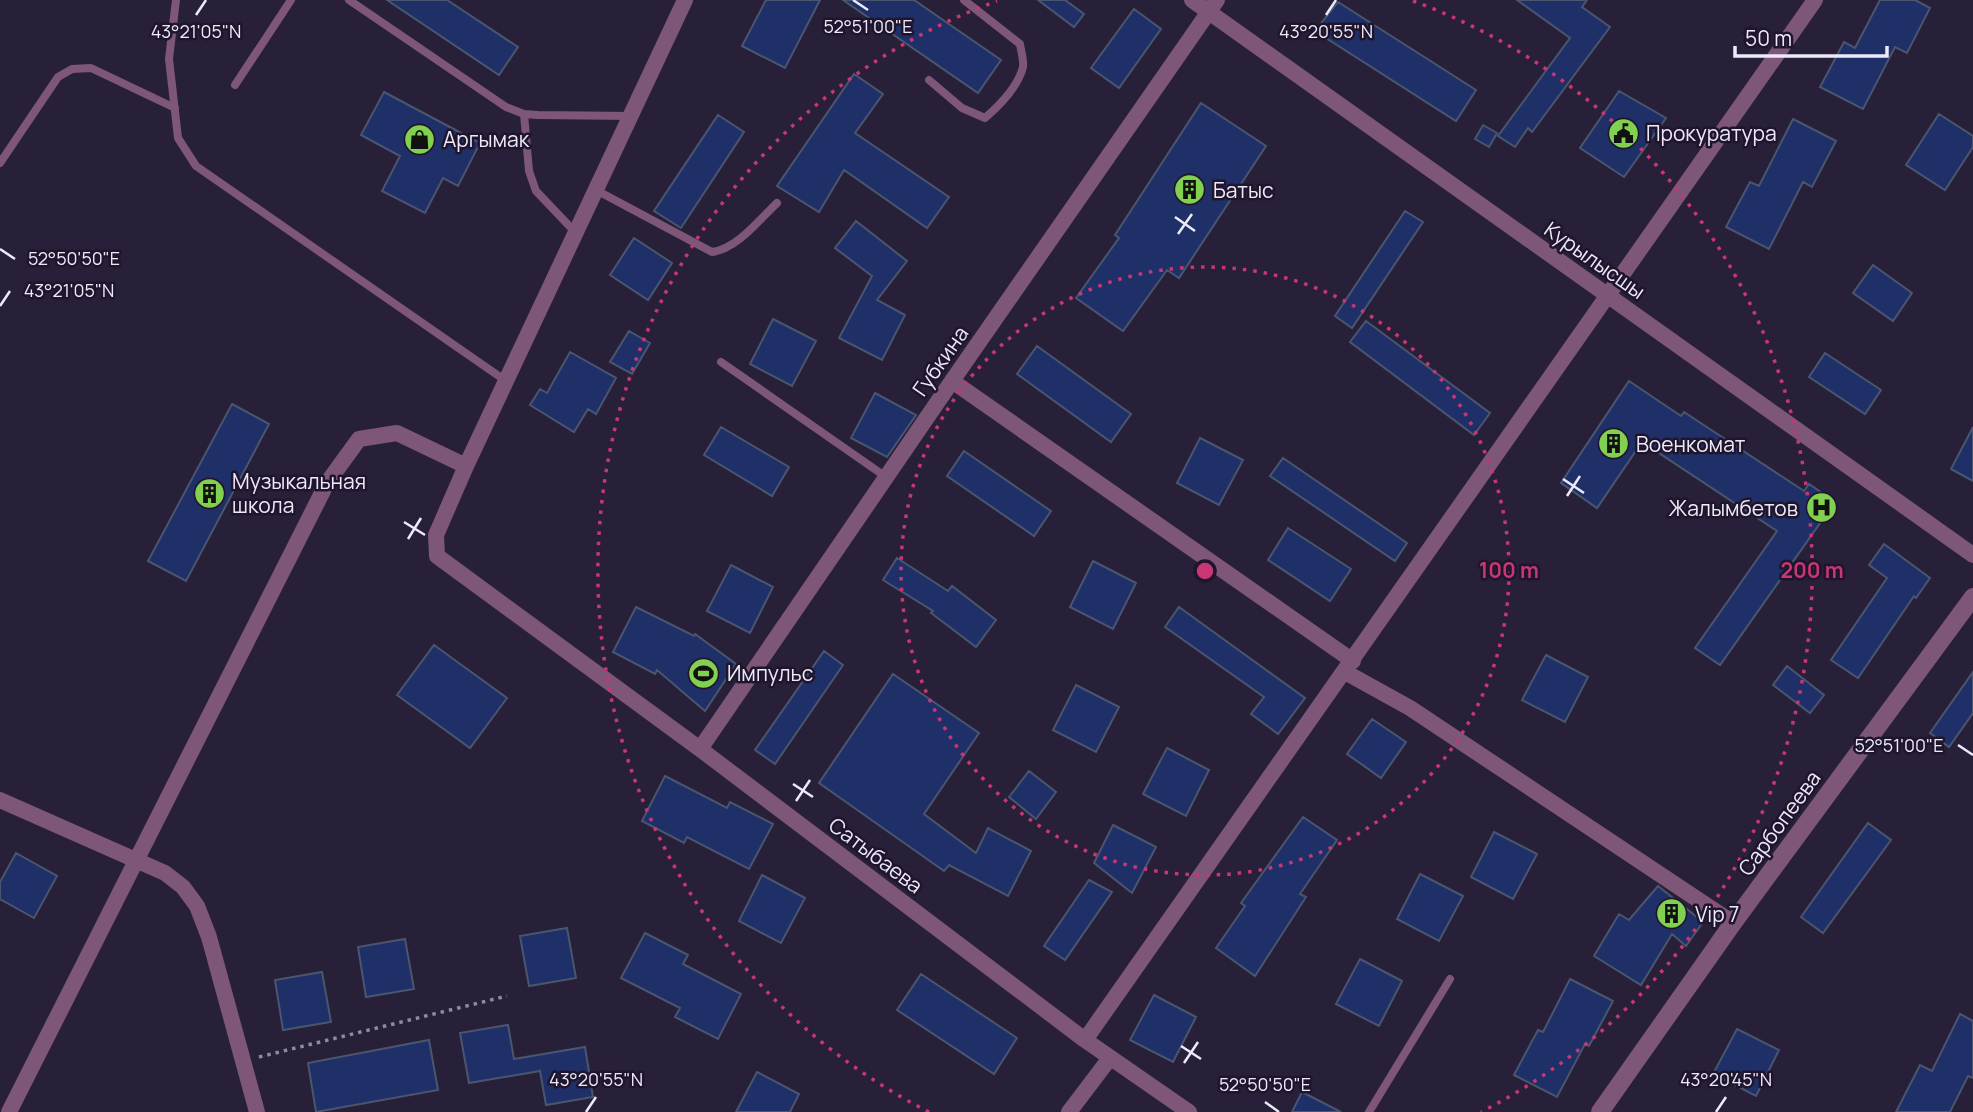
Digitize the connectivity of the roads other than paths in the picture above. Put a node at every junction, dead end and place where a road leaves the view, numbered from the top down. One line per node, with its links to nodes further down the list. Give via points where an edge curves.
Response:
1 (176, 0): 13 (lane, via 169,59)
2 (290, 0): 12 (lane)
3 (349, 0): 14 (lane, via 506,107)
4 (685, 0): 15 (street)
5 (964, 0): 10 (lane)
6 (986, 0): 10 (lane)
7 (1192, 0): 9 (street, Курылысшы)
8 (1815, 0): 20 (street)
9 (1213, 6): 20 (street, Курылысшы); 23 (street, Губкина)
10 (979, 10): 11 (lane, via 1020,44 1024,64 1000,105 985,118 962,108)
11 (929, 80)
12 (235, 85)
13 (174, 108): 16 (lane, via 91,68 72,69 58,77); 22 (lane, via 178,138 196,166)
14 (524, 114): 15 (lane); 19 (lane, via 529,171 536,191)
15 (631, 116): 17 (street)
16 (0, 163)
17 (596, 191): 18 (lane, via 712,252 733,244); 19 (street)
18 (777, 203)
19 (576, 233): 22 (street)
20 (1609, 296): 26 (street, Курылысшы); 28 (street)
21 (721, 362): 25 (lane)
22 (506, 381): 24 (street)
23 (952, 381): 25 (street, Губкина); 28 (street)
24 (466, 466): 29 (street, Сатыбаева, via 436,535 437,556); 31 (street, via 397,433 359,439 327,483)
25 (886, 477): 29 (street, Губкина)
26 (1973, 555)
27 (1973, 597): 32 (street, Сарбопеева)
28 (1349, 666): 32 (street); 34 (street)
29 (700, 749): 34 (street, Сатыбаева)
30 (0, 800): 31 (street)
31 (136, 860): 36 (street); 37 (street, via 165,873 197,906)
32 (1733, 923): 41 (street, Сарбопеева)
33 (1450, 979): 40 (lane)
34 (1084, 1040): 35 (street, Сатыбаева)
35 (1110, 1058): 38 (street); 39 (street, Сатыбаева)
36 (9, 1112)
37 (257, 1112)
38 (1069, 1112)
39 (1189, 1112)
40 (1369, 1112)
41 (1600, 1112)

